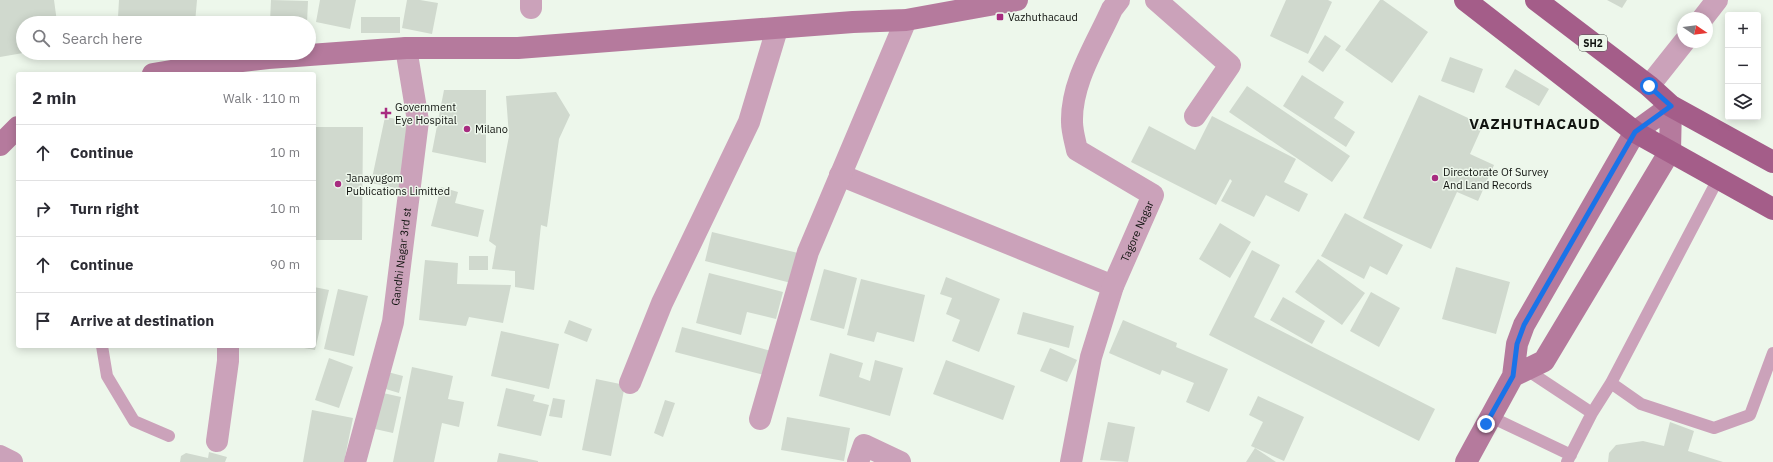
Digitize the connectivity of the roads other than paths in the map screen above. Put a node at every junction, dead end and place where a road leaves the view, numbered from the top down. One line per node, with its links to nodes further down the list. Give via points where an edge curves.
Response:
1 (1017, 0): 8 (main road)
2 (1119, 0): 27 (street, Tagore Nagar, via 1112,9 1081,74 1072,123 1077,150 1153,195)
3 (1156, 0): 18 (street, via 1230,65)
4 (1465, 0): 20 (main road)
5 (1536, 0): 16 (main road, SH2)
6 (1717, 0): 7 (street)
7 (1708, 12)
8 (906, 20): 9 (main road); 24 (street)
9 (777, 29): 10 (main road, via 518,48); 32 (street, via 749,122 662,303)
10 (406, 48): 12 (main road); 42 (street, Gandhi Nagar 3rd st, via 418,121 393,322)
11 (1679, 48): 16 (street)
12 (316, 55)
13 (257, 60): 14 (main road)
14 (207, 69): 15 (main road)
15 (175, 72)
16 (1649, 86): 17 (main road, SH2)
17 (1671, 106): 20 (main road); 22 (main road); 23 (main road, SH2)
18 (1195, 116)
19 (16, 129): 21 (main road)
20 (1635, 132): 22 (main road); 31 (main road, via 1524,325 1517,344)
21 (0, 145)
22 (1670, 151): 25 (main road); 31 (main road, via 1544,361)
23 (1773, 162)
24 (840, 175): 27 (street); 36 (street, via 808,252)
25 (1718, 179): 26 (main road); 33 (lane)
26 (1773, 209)
27 (1114, 286): 45 (street, Tagore Nagar, via 1091,357)
28 (102, 348): 37 (lane, via 107,376 134,422)
29 (228, 348): 38 (street)
30 (1773, 353): 33 (lane, via 1750,415 1714,428 1641,404)
31 (1520, 373): 34 (lane); 35 (main road)
32 (630, 383)
33 (1611, 383): 34 (lane)
34 (1592, 412): 40 (lane)
35 (1491, 417): 40 (lane); 46 (main road)
36 (760, 419)
37 (169, 436)
38 (216, 441)
39 (0, 456): 41 (street)
40 (1569, 459)
41 (12, 462)
42 (355, 462)
43 (858, 462): 44 (street, via 864,445)
44 (900, 462)
45 (1071, 462)
46 (1466, 462)

